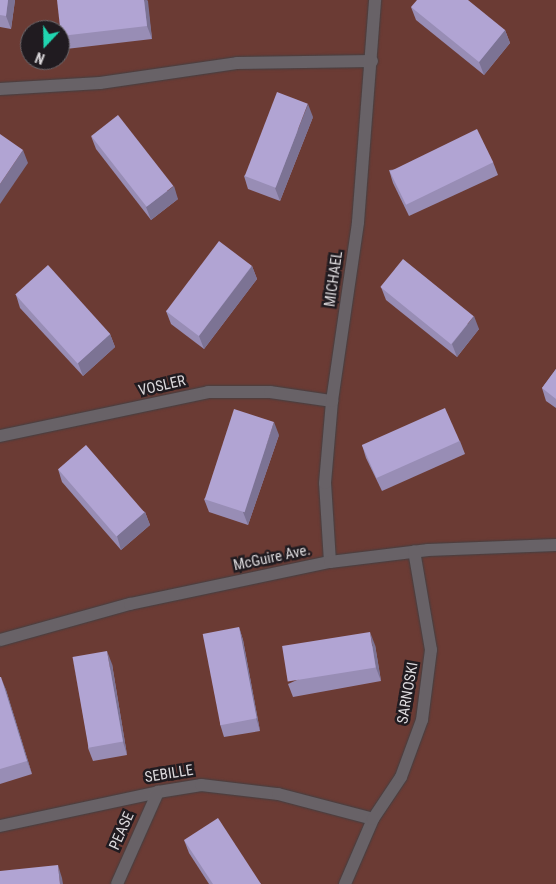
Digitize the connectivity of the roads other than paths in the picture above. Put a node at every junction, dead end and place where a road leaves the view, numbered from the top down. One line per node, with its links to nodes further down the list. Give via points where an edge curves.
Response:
1 (375, 0): 2 (lane, MICHAEL)
2 (372, 61): 3 (lane, via 238,63 100,83); 4 (lane, MICHAEL, via 358,222)
3 (0, 89)
4 (332, 401): 5 (lane, VOSLER, via 270,392 208,392); 8 (lane, MICHAEL, via 325,484)
5 (0, 436)
6 (556, 546): 7 (lane, McGuire Ave.)
7 (414, 551): 8 (lane, McGuire Ave.); 11 (lane, SARNOSKI, via 431,650 422,720 400,777)
8 (330, 562): 9 (lane, McGuire Ave., via 130,604)
9 (0, 640)
10 (158, 792): 11 (lane, SEBILLE, via 201,785 278,794); 12 (lane, SEBILLE); 13 (lane, PEASE)
11 (373, 819): 14 (lane, SARNOSKI)
12 (0, 826)
13 (117, 884)
14 (345, 884)

